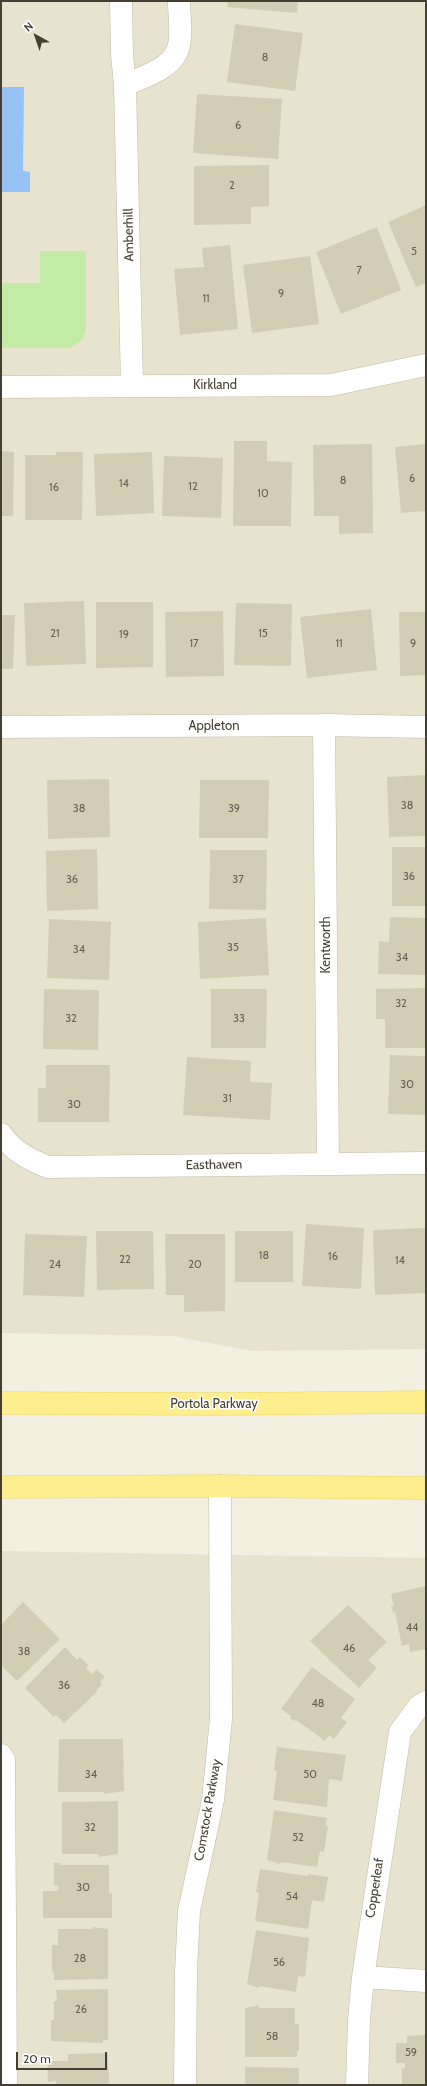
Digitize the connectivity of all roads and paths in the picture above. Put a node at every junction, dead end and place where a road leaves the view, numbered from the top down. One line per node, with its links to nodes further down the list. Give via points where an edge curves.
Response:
1 (121, 1): 3 (street, Amberhill)
2 (179, 1): 3 (street, via 179,46 169,62 148,76)
3 (125, 85): 5 (street, Amberhill)
4 (426, 365): 5 (street, Kirkland, via 331,386)
5 (132, 385): 6 (street, Kirkland)
6 (1, 387)
7 (324, 725): 8 (street, Appleton); 9 (street, Appleton); 12 (street, Kentworth)
8 (1, 727)
9 (426, 727)
10 (5, 1139): 12 (street, Easthaven, via 26,1158 48,1167)
11 (426, 1163): 12 (street, Easthaven)
12 (328, 1164)
13 (426, 1402): 14 (main road, Portola Parkway)
14 (1, 1403)
15 (220, 1486): 16 (main road); 17 (main road); 24 (street, Comstock Parkway, via 221,1719 213,1800 189,1911)
16 (1, 1487)
17 (426, 1488)
18 (426, 1702): 20 (street, Copperleaf, via 419,1706 400,1732)
19 (1, 1755): 22 (street, via 4,1760)
20 (363, 1977): 21 (street); 25 (street, Copperleaf)
21 (426, 1981)
22 (3, 2001): 23 (street)
23 (6, 2085)
24 (185, 2085)
25 (357, 2085)

